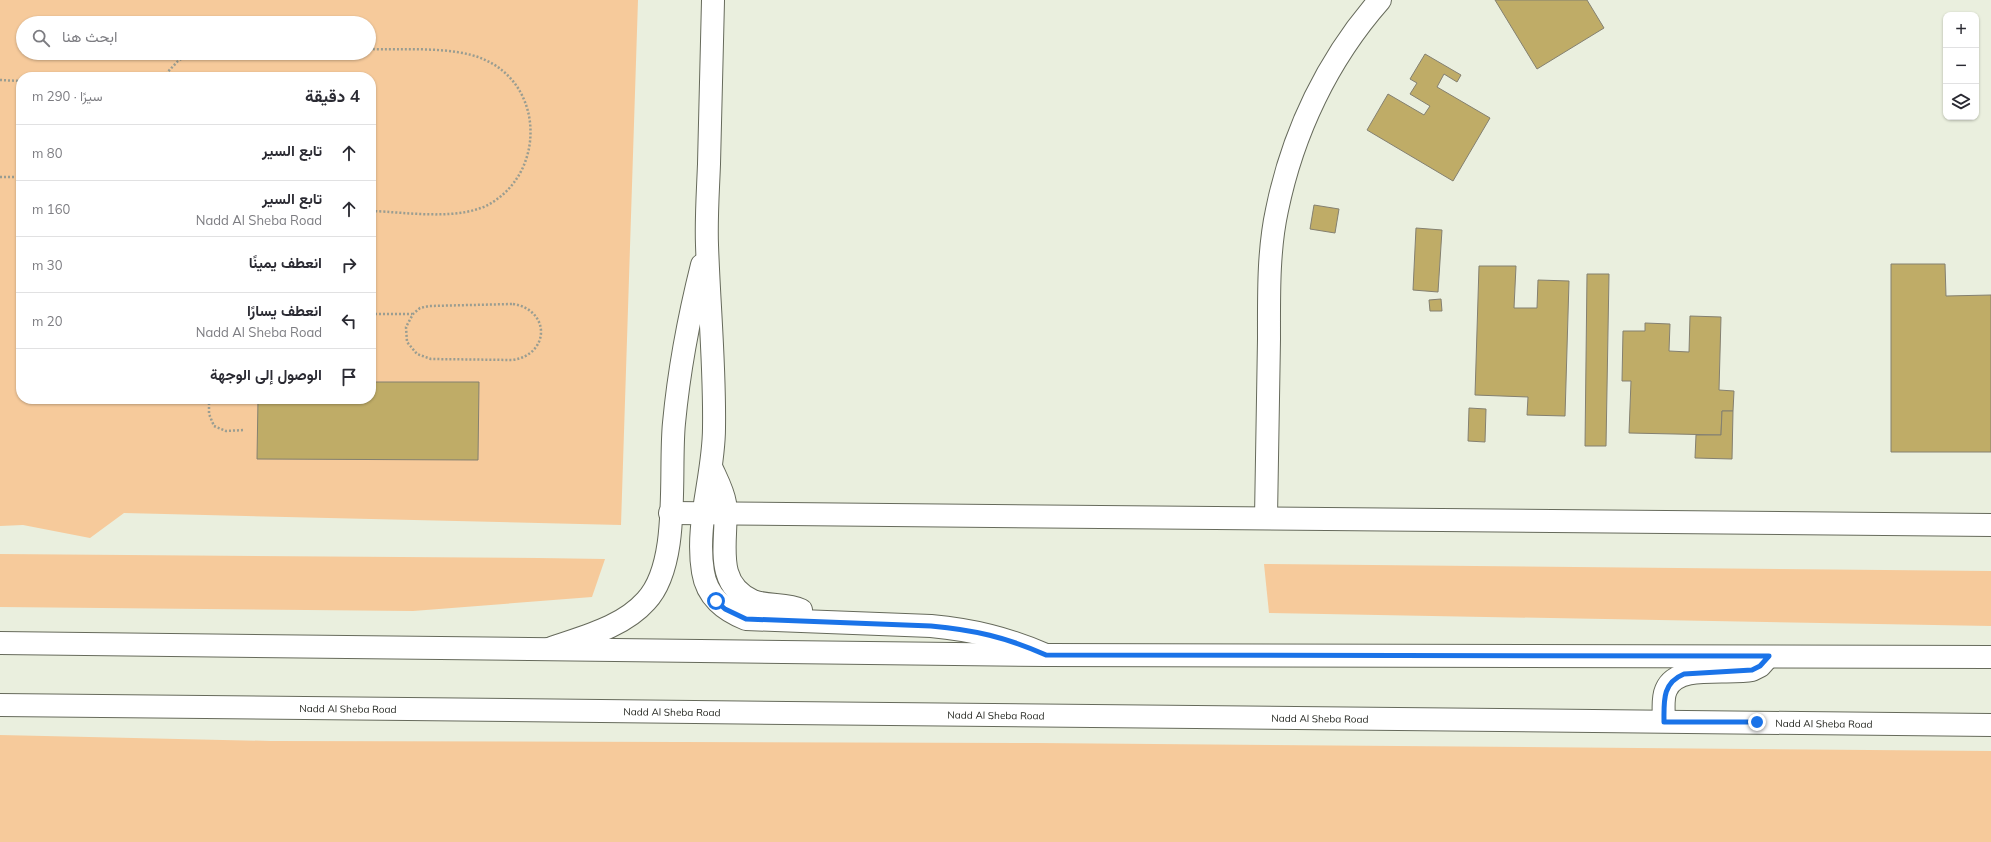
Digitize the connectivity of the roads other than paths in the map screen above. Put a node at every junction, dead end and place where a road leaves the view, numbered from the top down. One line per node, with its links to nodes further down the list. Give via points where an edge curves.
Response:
1 (713, 0): 3 (main road)
2 (1380, 0): 8 (main road, via 1358,25 1322,82 1295,145 1277,210 1270,278)
3 (707, 244): 4 (main road, via 714,426); 5 (main road, via 688,326 677,397)
4 (712, 469): 6 (main road); 7 (main road, via 722,492)
5 (670, 512): 6 (main road); 12 (main road, via 669,546 664,570 646,601 618,623)
6 (703, 513): 7 (main road); 10 (main road, via 703,574 716,601 725,609 746,619)
7 (725, 513): 8 (main road); 10 (main road, via 724,564 734,586 753,601 798,609)
8 (1266, 518): 9 (main road)
9 (1991, 525)
10 (819, 622): 13 (main road, via 960,629 1011,640)
11 (0, 643): 12 (main road)
12 (548, 650): 13 (main road)
13 (1046, 655): 14 (main road)
14 (1769, 656): 15 (main road); 17 (main road, via 1752,670 1691,673 1676,677 1665,692)
15 (1991, 657)
16 (0, 706): 17 (main road, Nadd Al Sheba Road)
17 (1664, 722): 18 (main road, Nadd Al Sheba Road)
18 (1991, 725)

